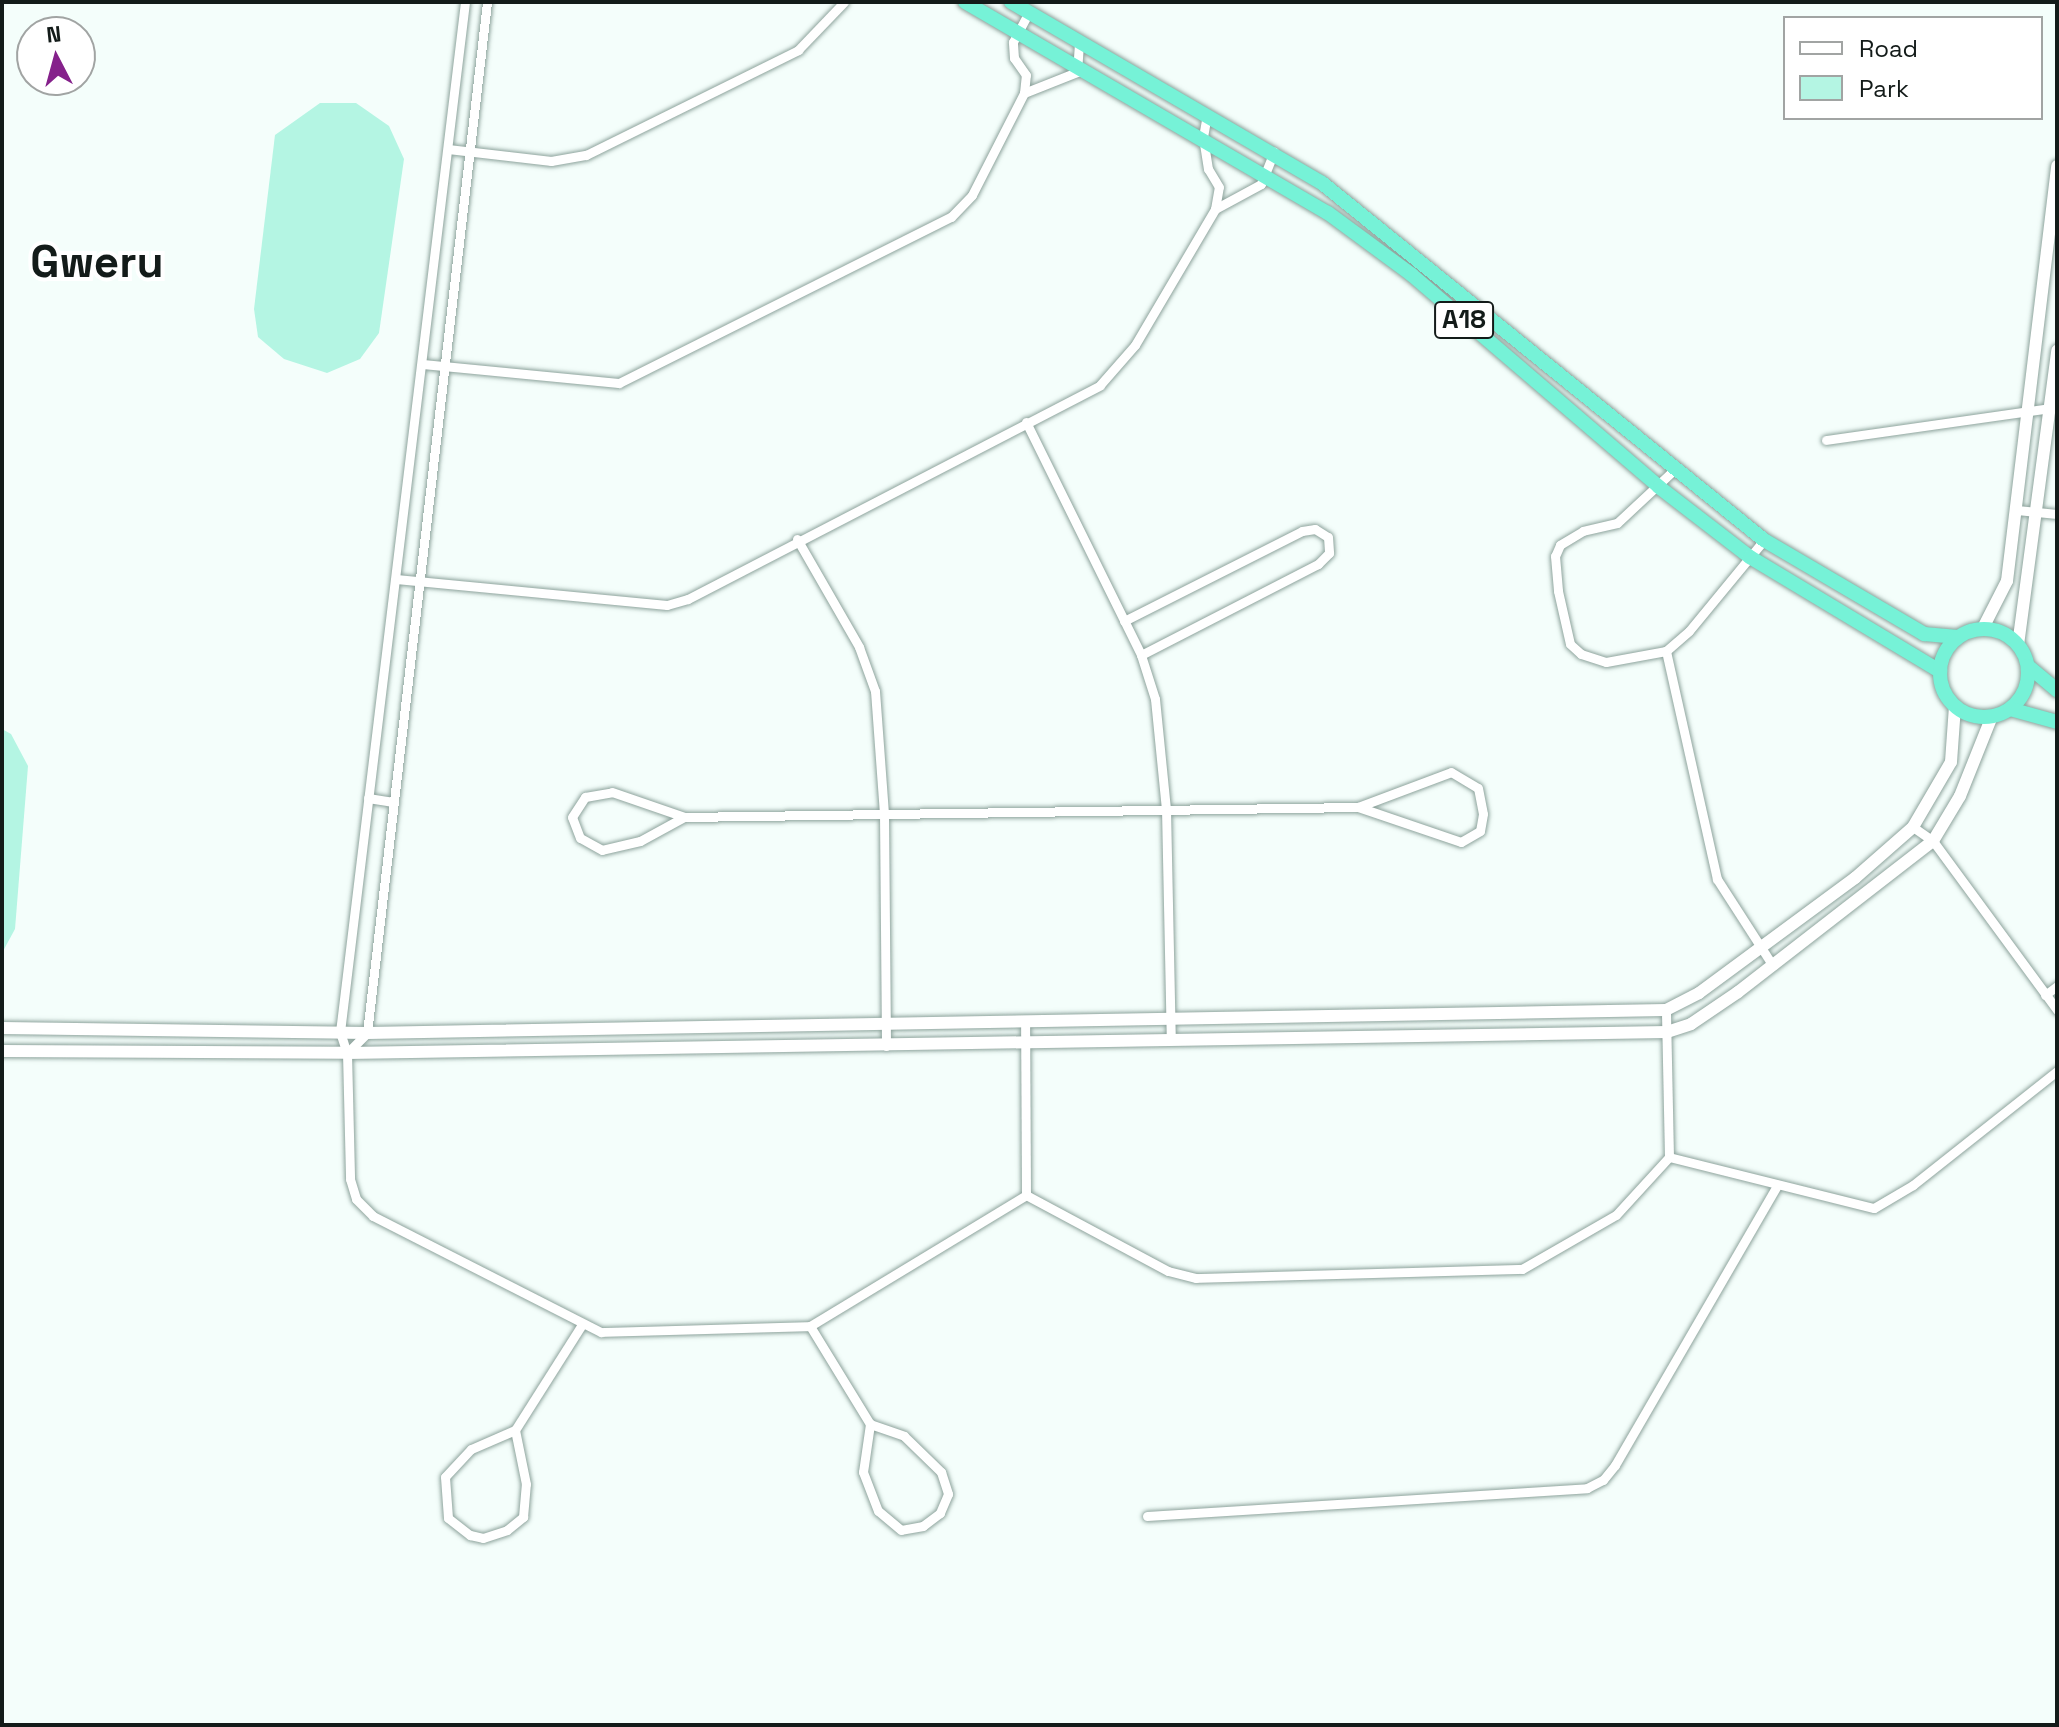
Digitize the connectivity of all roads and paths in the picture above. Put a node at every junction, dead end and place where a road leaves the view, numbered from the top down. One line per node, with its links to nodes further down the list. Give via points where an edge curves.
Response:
1 (465, 2): 13 (street)
2 (487, 2): 14 (street)
3 (844, 2): 14 (street, via 798,50 586,155 551,161)
4 (965, 2): 7 (highway, A18)
5 (1011, 2): 6 (highway, A18)
6 (1029, 12): 7 (street); 8 (highway, A18)
7 (1015, 30): 9 (highway, A18); 10 (street, via 1013,51 1026,75)
8 (1079, 41): 9 (street); 11 (highway, A18)
9 (1080, 67): 10 (street); 12 (highway, A18)
10 (1024, 93): 24 (street, via 972,195 951,217 638,376 602,383)
11 (1207, 114): 12 (street); 15 (highway, A18)
12 (1203, 137): 17 (highway, A18); 18 (street, via 1208,169 1219,187)
13 (448, 149): 14 (street); 23 (street)
14 (470, 152): 24 (street)
15 (1274, 152): 17 (street); 19 (highway, A18)
16 (2057, 166): 27 (main road)
17 (1266, 174): 18 (street, via 1254,189); 20 (highway, A18, via 1328,213)
18 (1215, 209): 28 (street, via 1114,374)
19 (1440, 275): 20 (highway); 22 (highway, A18)
20 (1429, 290): 25 (highway, A18)
21 (2057, 351): 26 (main road)
22 (1538, 356): 25 (highway); 29 (highway, A18)
23 (422, 364): 24 (street); 40 (street)
24 (442, 366): 41 (street)
25 (1526, 373): 31 (highway, A18)
26 (2054, 408): 27 (street); 35 (main road)
27 (2028, 409): 30 (street); 34 (main road)
28 (1026, 422): 37 (street); 42 (street)
29 (1622, 425): 31 (highway); 32 (highway, A18)
30 (1826, 440)
31 (1609, 444): 33 (highway, A18)
32 (1675, 469): 33 (street); 38 (highway, A18)
33 (1659, 487): 39 (highway, A18); 46 (street, via 1617,523 1569,536 1555,556 1555,568 1566,632 1581,654 1606,662)
34 (2017, 510): 35 (street); 43 (main road, via 2007,581)
35 (2039, 512): 36 (street); 45 (main road)
36 (2057, 514)
37 (797, 539): 41 (street, via 688,599 667,605); 59 (street, via 869,668 880,727)
38 (1764, 540): 39 (street); 44 (highway, A18, via 1924,634)
39 (1750, 557): 46 (street); 49 (highway, A18)
40 (396, 579): 41 (street); 55 (street)
41 (416, 582): 56 (street)
42 (1124, 621): 47 (street); 47 (street, via 1302,531 1315,529 1328,537 1329,553 1318,564)
43 (1982, 630): 44 (highway, A18); 45 (highway, via 2005,634)
44 (1958, 637): 49 (highway, via 1945,652)
45 (2018, 645): 48 (highway)
46 (1666, 651): 63 (street, via 1711,860)
47 (1141, 655): 58 (street, via 1155,699)
48 (2028, 666): 50 (highway); 52 (highway, via 2027,682)
49 (1940, 671): 51 (highway, via 1943,690)
50 (2057, 690)
51 (1955, 706): 53 (highway, via 1972,715); 61 (main road, via 1951,762)
52 (2010, 709): 53 (highway); 54 (highway)
53 (1992, 716): 62 (main road, via 1960,796)
54 (2057, 722)
55 (368, 798): 56 (street); 73 (street)
56 (392, 802): 75 (street)
57 (1358, 807): 57 (street, via 1451,772 1478,788 1483,814 1480,831 1461,842); 58 (street)
58 (1166, 809): 59 (street); 69 (street)
59 (884, 814): 60 (street); 71 (street)
60 (684, 817): 60 (street, via 612,792 585,797 572,817 580,838 602,850 640,841)
61 (1913, 827): 62 (street); 63 (main road)
62 (1933, 841): 64 (main road); 66 (street)
63 (1760, 948): 64 (street); 67 (main road)
64 (1773, 966): 74 (main road, via 1691,1024)
65 (2057, 986): 66 (street)
66 (2045, 995): 68 (street)
67 (1666, 1010): 69 (main road); 74 (street)
68 (2057, 1010)
69 (1170, 1019): 70 (main road); 76 (street)
70 (1025, 1021): 71 (main road); 77 (street)
71 (885, 1025): 75 (main road); 78 (street)
72 (2, 1028): 73 (main road)
73 (340, 1032): 75 (main road); 80 (street)
74 (1667, 1032): 76 (main road); 82 (street)
75 (367, 1033): 80 (street)
76 (1171, 1039): 77 (main road)
77 (1025, 1042): 78 (main road); 84 (street)
78 (886, 1046): 80 (main road)
79 (2, 1051): 80 (main road)
80 (347, 1053): 85 (street, via 350,1179 356,1199 373,1216)
81 (2057, 1071): 83 (street, via 1882,1206 1849,1205)
82 (1669, 1157): 83 (street); 84 (street, via 1616,1215 1522,1269 1498,1273 1196,1278 1168,1271)
83 (1776, 1187): 89 (street, via 1603,1480 1587,1488)
84 (1026, 1195): 86 (street)
85 (581, 1326): 86 (street, via 636,1334); 88 (street)
86 (810, 1326): 87 (street)
87 (870, 1424): 87 (street, via 904,1436 941,1472 948,1494 940,1513 923,1526 901,1530 878,1511 863,1472)
88 (515, 1430): 88 (street, via 526,1484 523,1517 507,1530 483,1538 470,1535 448,1518 445,1477 471,1449)
89 (1147, 1516)

